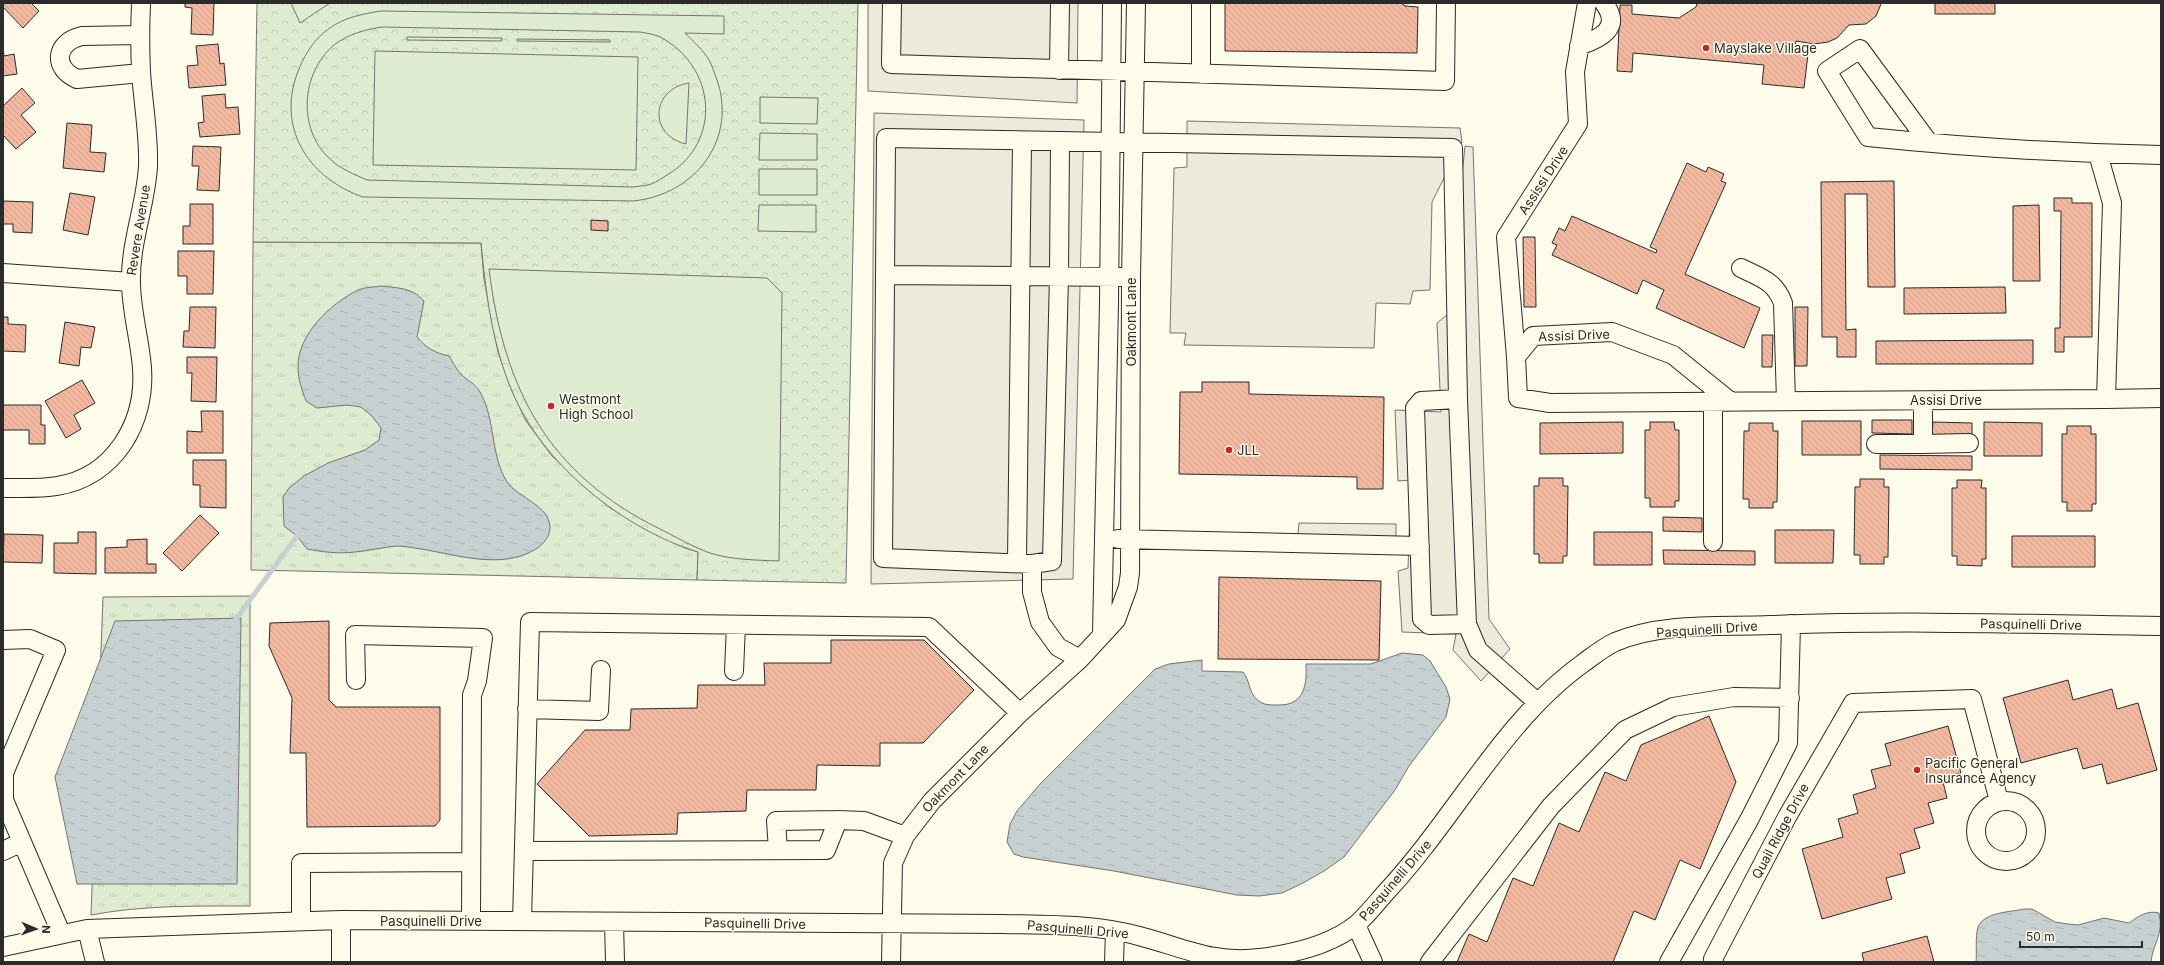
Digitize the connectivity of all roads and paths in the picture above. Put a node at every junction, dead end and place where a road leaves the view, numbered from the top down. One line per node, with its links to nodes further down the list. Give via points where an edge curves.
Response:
1 (141, 3): 10 (street, Revere Avenue)
2 (892, 3): 12 (street, via 891,64)
3 (1060, 3): 12 (street)
4 (1112, 3): 13 (street, Oakmont Lane)
5 (1136, 3): 14 (street, Oakmont Lane)
6 (1201, 3): 16 (street)
7 (1446, 3): 16 (street, via 1445,81)
8 (1587, 3): 11 (street, Assissi Drive)
9 (1604, 3): 11 (street, via 1610,14 1608,29 1604,35)
10 (140, 35): 15 (street, Revere Avenue); 15 (street, via 73,38 61,49 60,57 68,75 77,79)
11 (1579, 46): 32 (street, Assissi Drive, via 1575,72 1578,124 1506,237)
12 (1059, 70): 13 (street)
13 (1112, 71): 14 (street); 19 (street, Oakmont Lane)
14 (1136, 72): 16 (street); 21 (street, Oakmont Lane)
15 (141, 73): 31 (street, Revere Avenue, via 148,167)
16 (1201, 74)
17 (1022, 141): 18 (street); 26 (street, via 886,138); 27 (street)
18 (1060, 142): 19 (street); 28 (street)
19 (1111, 143): 21 (street); 29 (street, Oakmont Lane)
20 (1929, 143): 20 (street, via 1868,137 1828,71 1860,49); 22 (street)
21 (1133, 144): 30 (street, Oakmont Lane); 34 (street, via 1453,148)
22 (2098, 154): 23 (street); 35 (street, via 2112,203)
23 (2161, 155)
24 (1741, 268): 36 (street, via 1770,282 1778,291 1783,303)
25 (3, 273): 31 (street)
26 (884, 275): 27 (street); 47 (street, via 883,558)
27 (1021, 276): 28 (street); 47 (street)
28 (1059, 276): 29 (street); 47 (street, via 1052,561)
29 (1110, 277): 30 (street); 43 (street, Oakmont Lane)
30 (1131, 278): 44 (street, Oakmont Lane)
31 (130, 282): 42 (street, Revere Avenue, via 142,368 142,386 128,438 118,453 100,470 58,486)
32 (1516, 357): 38 (street, Assisi Drive, via 1533,336 1612,332 1673,355); 38 (street, Assisi Drive, via 1518,398 1550,403)
33 (2161, 398): 35 (street, Assisi Drive)
34 (1458, 400): 46 (street, via 1421,401 1415,408); 49 (street)
35 (2106, 400): 37 (street, Assisi Drive)
36 (1786, 401): 37 (street, Assisi Drive); 38 (street, Assisi Drive)
37 (1923, 401): 41 (street)
38 (1722, 402): 45 (street)
39 (1969, 443): 41 (street)
40 (1876, 444): 41 (street)
41 (1923, 444)
42 (3, 488)
43 (1105, 538): 44 (street); 52 (street, Oakmont Lane)
44 (1130, 540): 46 (street); 52 (street, Oakmont Lane, via 1130,573 1124,601 1116,620)
45 (1713, 542)
46 (1420, 546): 49 (street, via 1422,618 1429,626)
47 (1025, 563): 54 (street, via 1040,622 1058,646)
48 (736, 624): 56 (street); 60 (street, via 530,622); 61 (street, via 929,627)
49 (1467, 624): 59 (street, via 1478,650)
50 (1791, 624): 51 (street, Pasquinelli Drive, via 1863,622); 58 (street); 59 (street, Pasquinelli Drive, via 1675,628 1632,637 1613,643 1594,655 1559,680)
51 (2161, 626)
52 (1102, 634): 54 (street, Oakmont Lane)
53 (3, 640): 62 (street, via 30,639 56,650)
54 (1080, 659): 61 (street, Oakmont Lane)
55 (601, 670): 60 (street, via 599,710)
56 (734, 671)
57 (356, 680): 70 (street, via 355,635 482,638 477,681 472,695)
58 (1790, 698): 88 (street, via 1734,697 1673,707 1624,730 1551,806); 89 (street, via 1788,743 1749,820)
59 (1537, 702): 77 (street, Pasquinelli Drive, via 1418,856)
60 (528, 709): 69 (street)
61 (1020, 713): 65 (street, Oakmont Lane, via 932,801)
62 (4, 772): 66 (street, via 4,800)
63 (1999, 801): 90 (street, Quail Ridge Drive, via 1972,699 1853,703 1787,817)
64 (838, 820): 65 (street, via 864,821); 67 (street, via 826,850); 67 (street, via 776,821)
65 (905, 836): 76 (street, Oakmont Lane, via 893,863)
66 (22, 842): 68 (street); 80 (street)
67 (778, 850): 69 (street)
68 (3, 851)
69 (524, 851): 74 (street)
70 (472, 862): 72 (street, via 301,863); 73 (street)
71 (341, 920): 72 (street, Pasquinelli Drive); 73 (street, Pasquinelli Drive); 83 (street)
72 (301, 921): 78 (street, Pasquinelli Drive)
73 (471, 921): 74 (street, Pasquinelli Drive)
74 (522, 921): 75 (street, Pasquinelli Drive)
75 (614, 922): 76 (street, Pasquinelli Drive); 84 (street)
76 (892, 924): 79 (street, Pasquinelli Drive, via 1046,924); 85 (street, Oakmont Lane)
77 (1356, 925): 79 (street, Pasquinelli Drive, via 1323,943 1292,952 1259,959 1230,960 1208,957 1141,936); 87 (street)
78 (88, 929): 80 (street, Pasquinelli Drive); 82 (street)
79 (1115, 931): 86 (street)
80 (61, 933): 81 (street, Pasquinelli Drive)
81 (3, 947)
82 (95, 962)
83 (341, 962)
84 (615, 962)
85 (891, 962)
86 (1114, 962)
87 (1374, 962)
88 (1430, 962)
89 (1669, 962)
90 (1714, 962)

